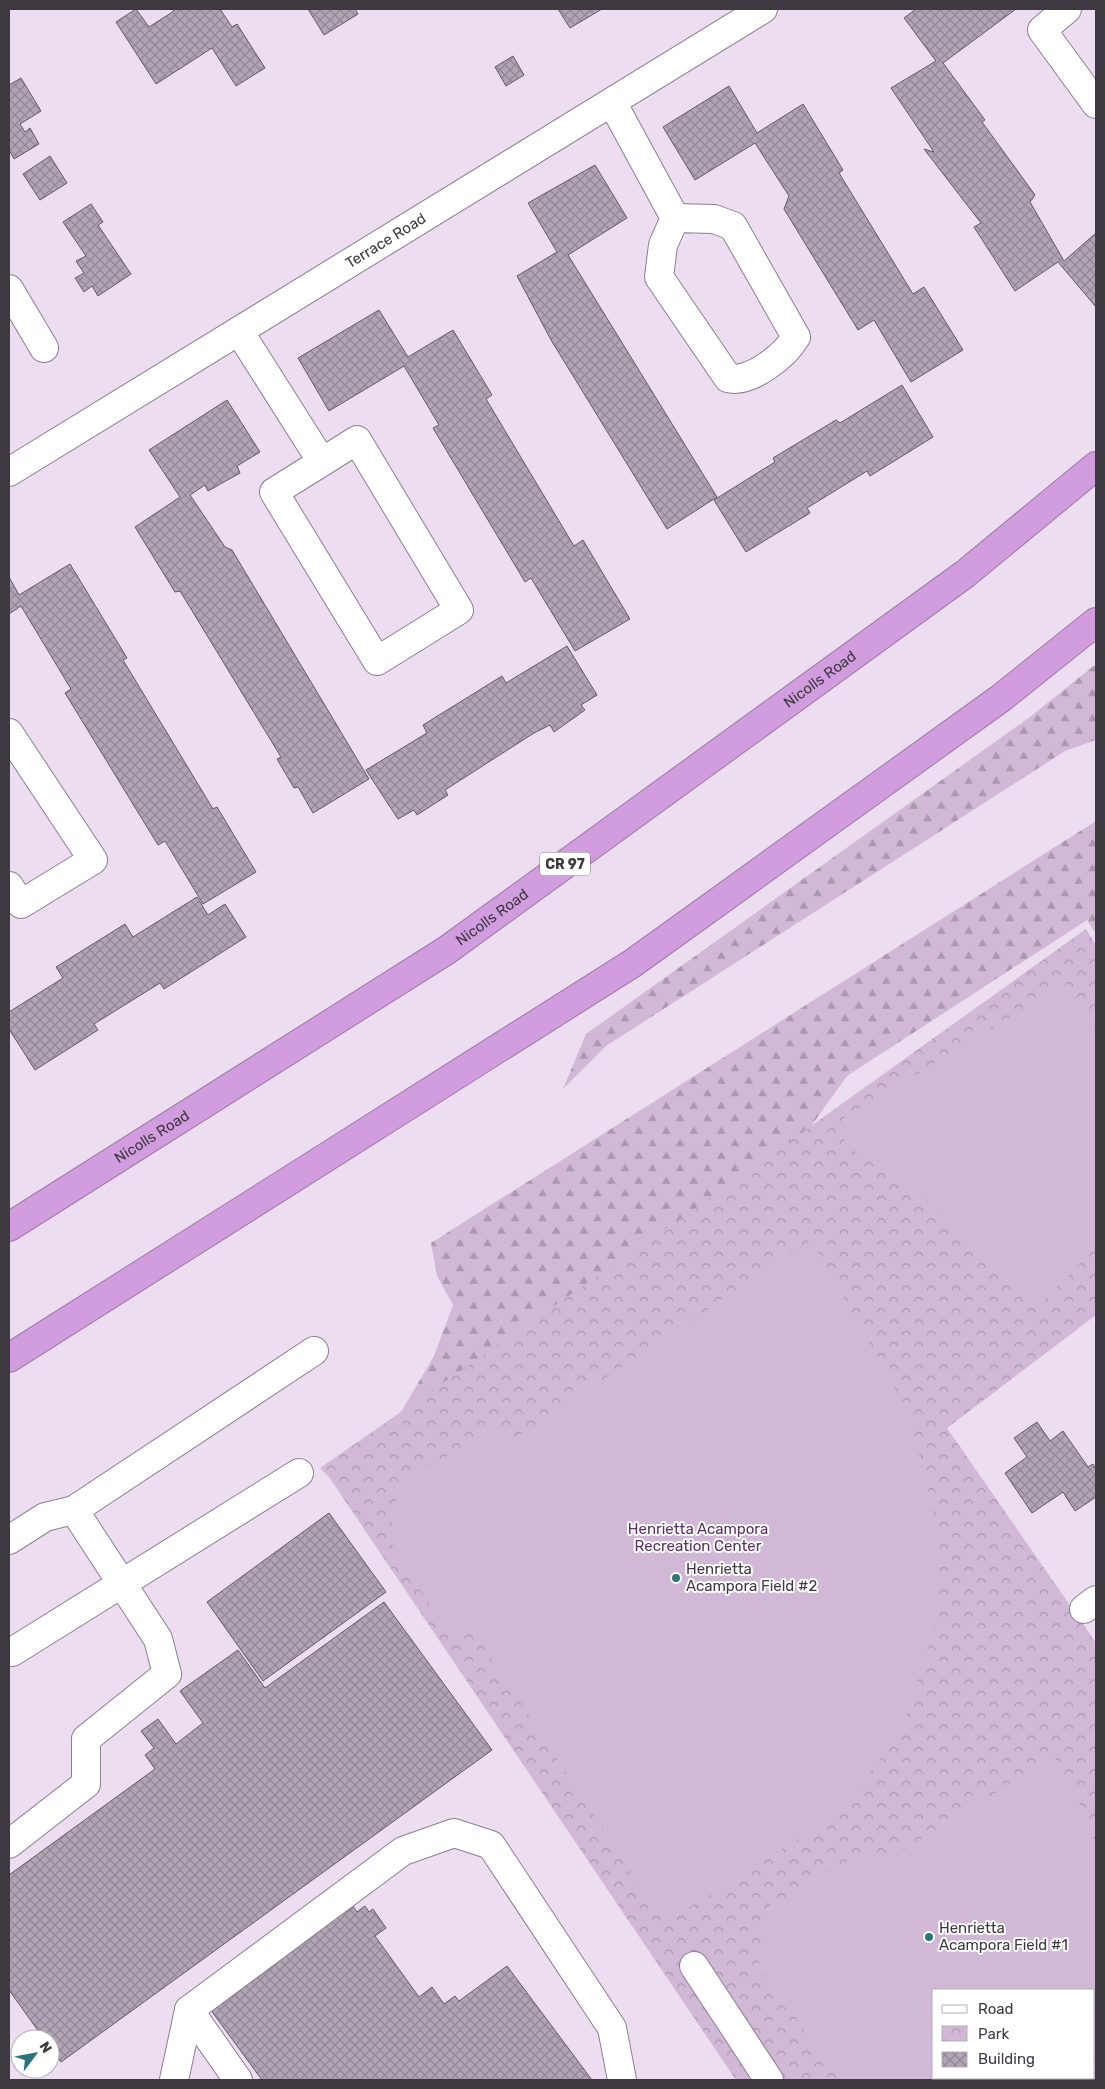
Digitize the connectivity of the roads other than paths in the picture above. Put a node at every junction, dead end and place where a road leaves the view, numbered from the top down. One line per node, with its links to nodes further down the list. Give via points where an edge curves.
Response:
1 (763, 9): 3 (street, Terrace Road)
2 (1067, 9): 4 (street, via 1042,30)
3 (612, 102): 5 (street); 7 (street, Terrace Road)
4 (1096, 104)
5 (675, 218): 5 (street, via 664,245 659,277 728,378 737,381 757,373 790,347 796,338 792,330 733,226 714,219)
6 (9, 289): 8 (street)
7 (239, 331): 9 (street); 11 (street, Terrace Road)
8 (44, 348)
9 (322, 462): 9 (street, via 274,492 377,661 459,610 357,440)
10 (1096, 466): 15 (highway, Nicolls Road / CR 97, via 965,574 447,950)
11 (9, 472)
12 (1096, 622): 17 (highway, via 1001,698 633,963)
13 (9, 733): 14 (street, via 94,860 21,904)
14 (9, 886)
15 (9, 1227)
16 (314, 1351): 19 (street)
17 (9, 1358)
18 (299, 1473): 21 (street)
19 (74, 1510): 20 (street, via 45,1517); 21 (street)
20 (9, 1540)
21 (122, 1583): 22 (street); 23 (street, via 158,1639 168,1674 86,1740 86,1784)
22 (12, 1652)
23 (9, 1844)
24 (694, 1966): 29 (street)
25 (189, 2010): 26 (street); 27 (street); 28 (street, via 403,1851 454,1833 491,1845 612,2028)
26 (174, 2080)
27 (238, 2080)
28 (622, 2080)
29 (769, 2080)

